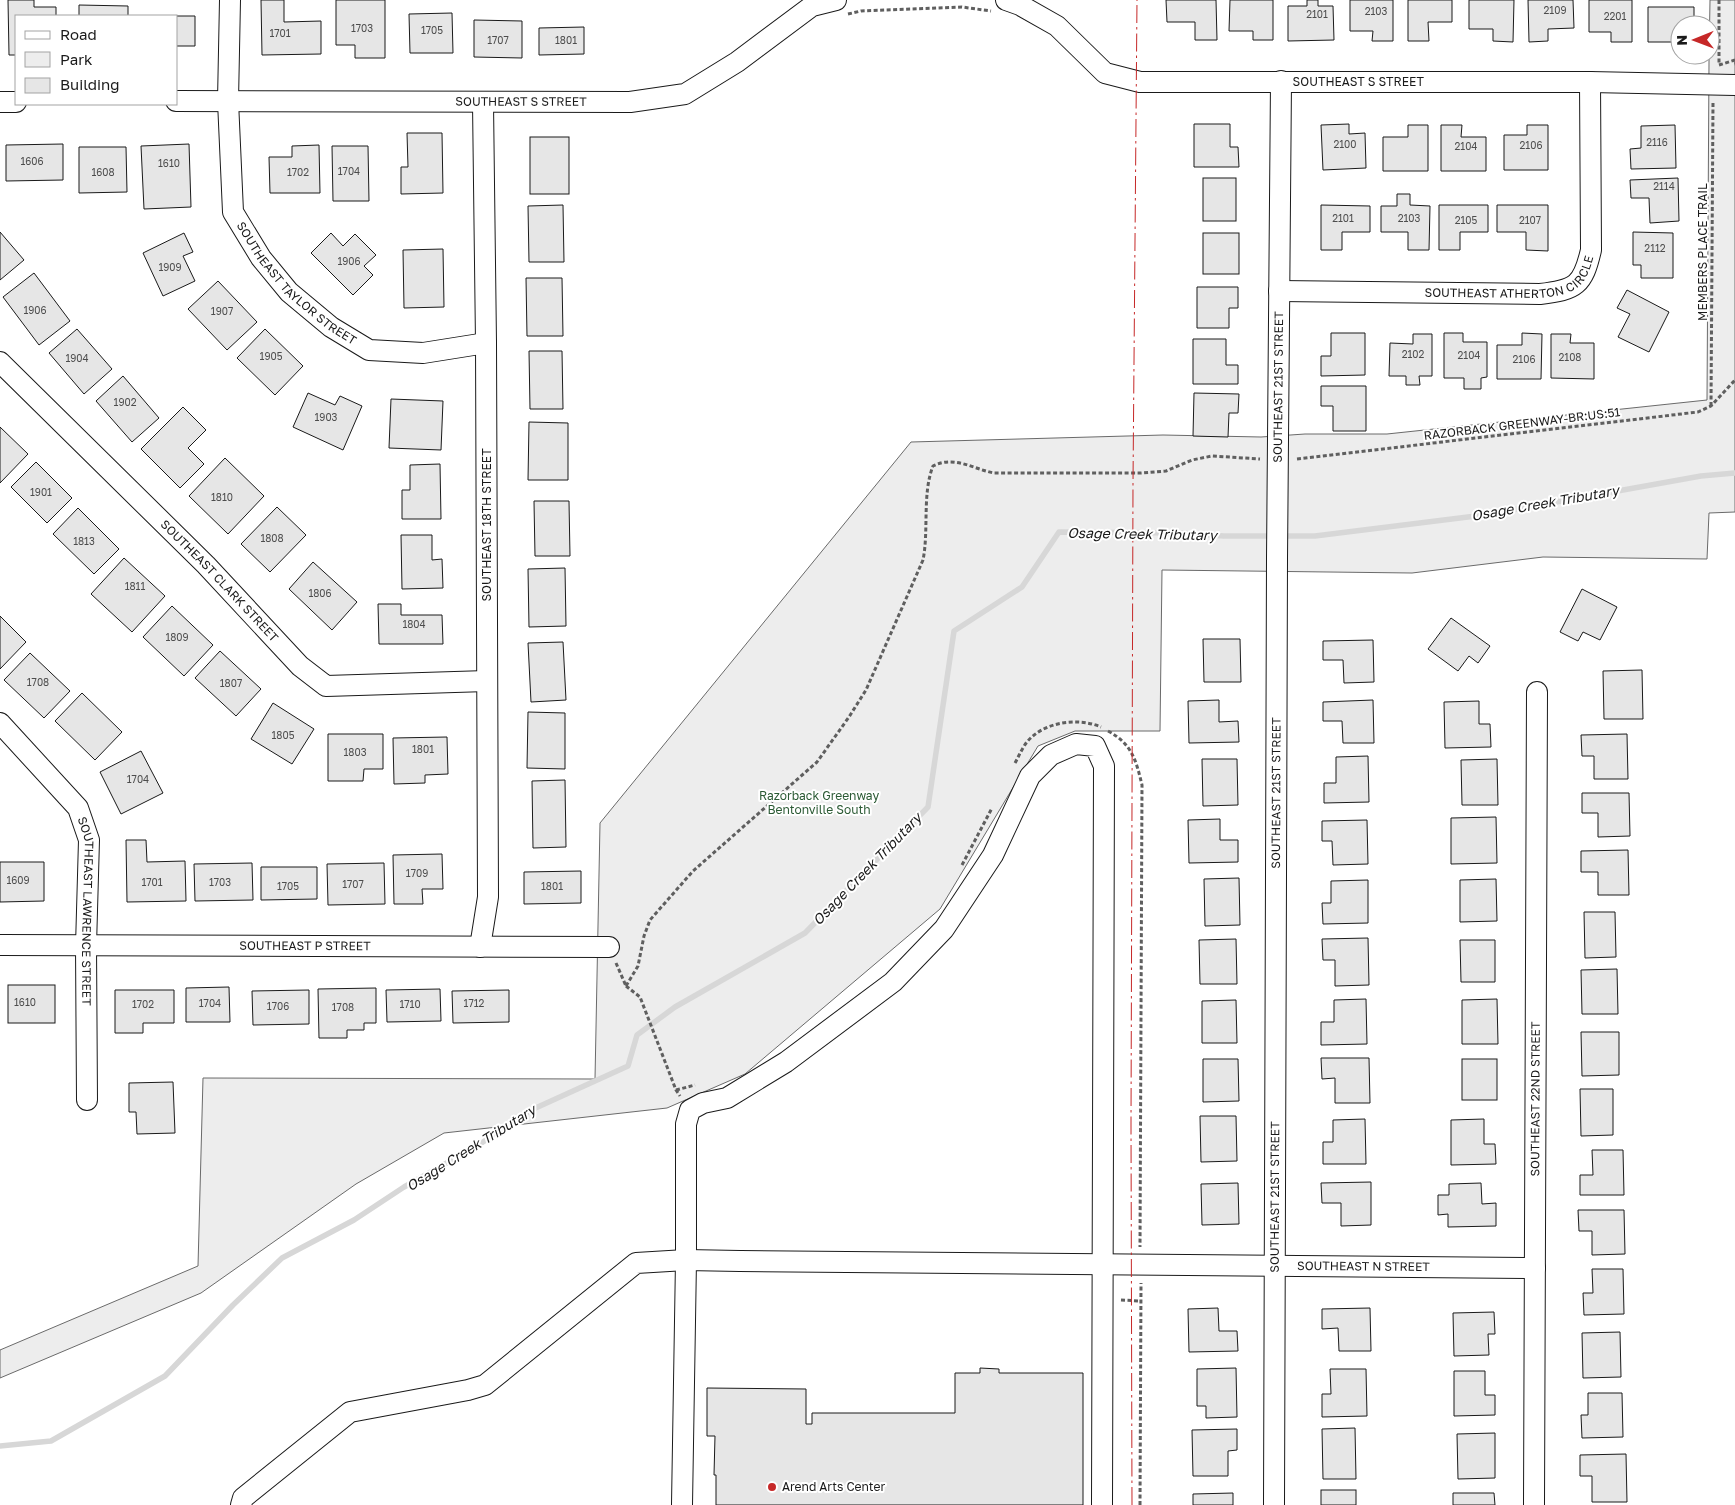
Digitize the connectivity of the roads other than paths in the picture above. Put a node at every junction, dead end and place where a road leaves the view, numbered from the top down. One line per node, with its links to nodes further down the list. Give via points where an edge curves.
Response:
1 (230, 0): 8 (street, SOUTHEAST TAYLOR STREET)
2 (836, 0): 11 (street, SOUTHEAST S STREET, via 812,6 737,62 685,94 630,102)
3 (1006, 0): 4 (street, SOUTHEAST S STREET, via 1057,26 1105,73 1140,82)
4 (1281, 81): 5 (street, SOUTHEAST S STREET); 12 (street, SOUTHEAST 21ST STREET)
5 (1590, 82): 6 (street, SOUTHEAST S STREET); 12 (street, SOUTHEAST ATHERTON CIRCLE, via 1591,250 1586,269 1576,285 1560,292 1540,294)
6 (1735, 85)
7 (178, 101): 8 (street, SOUTHEAST S STREET)
8 (228, 101): 11 (street, SOUTHEAST S STREET); 13 (street, SOUTHEAST TAYLOR STREET, via 233,212 261,258 289,292 331,328 369,350 423,353)
9 (0, 102): 10 (street)
10 (15, 102)
11 (484, 103): 13 (street, SOUTHEAST 18TH STREET)
12 (1279, 291): 25 (street, SOUTHEAST 21ST STREET)
13 (486, 343): 15 (street, SOUTHEAST 18TH STREET)
14 (0, 362): 15 (street, SOUTHEAST CLARK STREET, via 206,565 300,666 326,686)
15 (487, 681): 20 (street, SOUTHEAST 18TH STREET, via 488,897)
16 (1537, 692): 26 (street, SOUTHEAST 22ND STREET)
17 (0, 723): 19 (street, SOUTHEAST LAWRENCE STREET, via 78,808 89,840)
18 (0, 945): 19 (street, SOUTHEAST P STREET)
19 (86, 946): 20 (street, SOUTHEAST P STREET); 22 (street, SOUTHEAST LAWRENCE STREET)
20 (480, 946): 21 (street, SOUTHEAST P STREET)
21 (609, 947)
22 (87, 1100)
23 (686, 1260): 24 (street, SOUTHEAST N STREET); 24 (street, via 686,1124 690,1110 703,1103 727,1098 786,1062 893,982 944,929 992,855 1030,776 1050,755 1076,744 1095,746 1104,766); 27 (street, SOUTHEAST N STREET, via 636,1263 485,1385 350,1412 243,1498); 28 (street)
24 (1101, 1264): 25 (street, SOUTHEAST N STREET); 29 (street)
25 (1275, 1266): 26 (street, SOUTHEAST N STREET); 30 (street, SOUTHEAST 21ST STREET)
26 (1535, 1268): 31 (street, SOUTHEAST 22ND STREET)
27 (241, 1505)
28 (682, 1505)
29 (1102, 1505)
30 (1274, 1505)
31 (1534, 1505)

